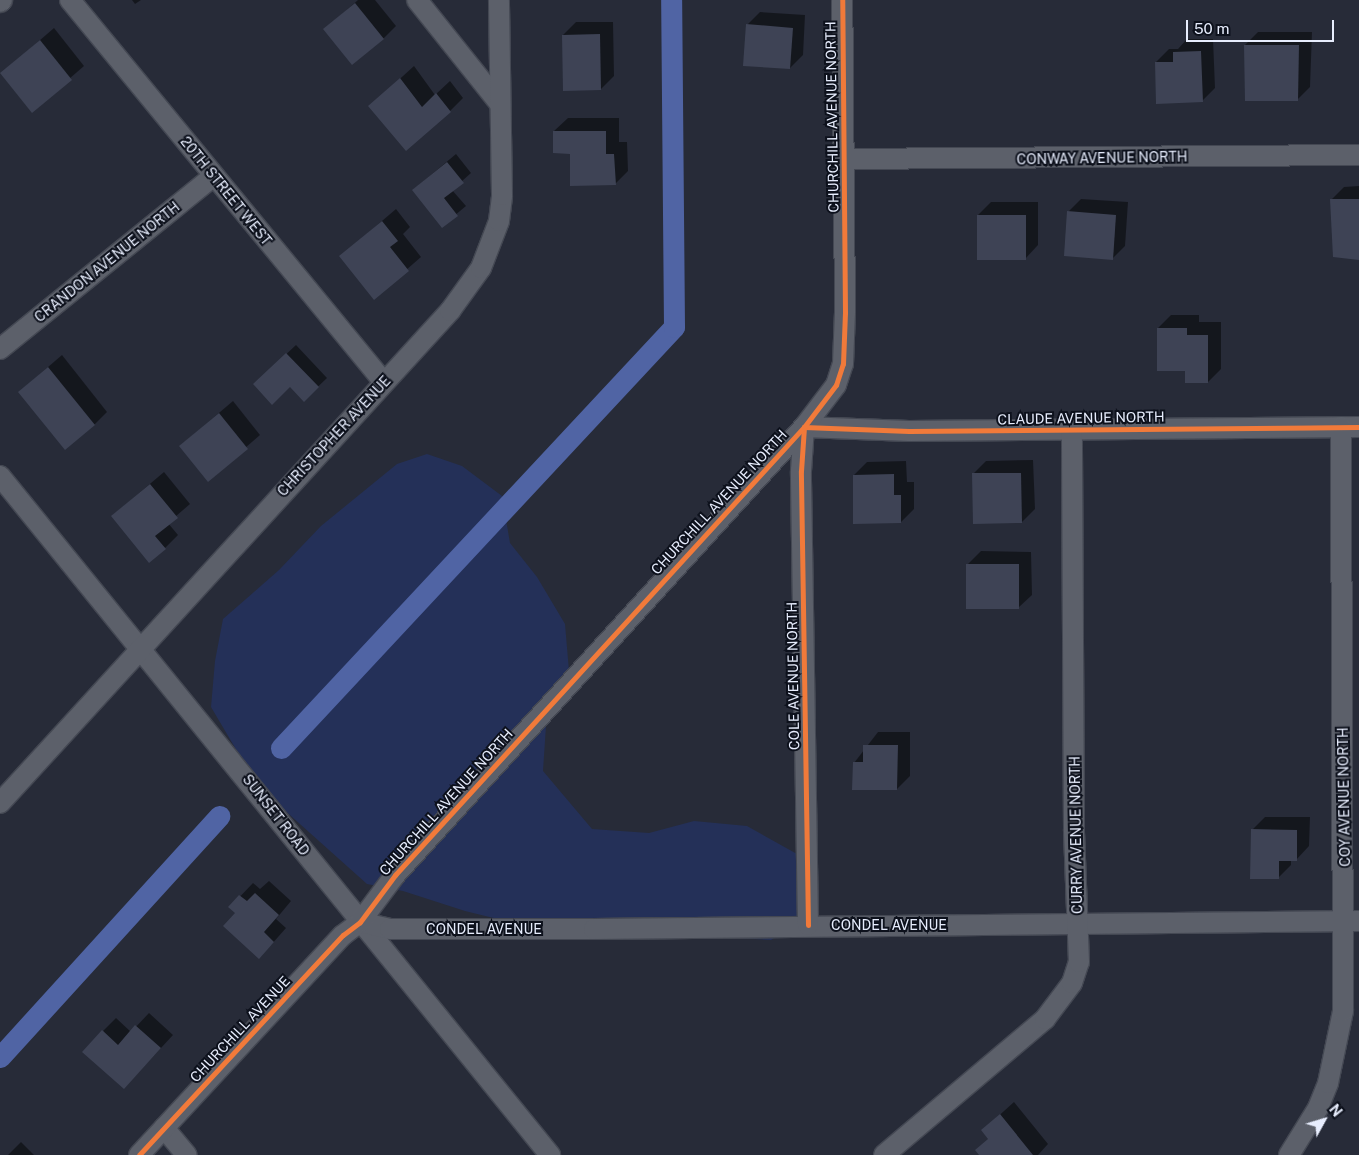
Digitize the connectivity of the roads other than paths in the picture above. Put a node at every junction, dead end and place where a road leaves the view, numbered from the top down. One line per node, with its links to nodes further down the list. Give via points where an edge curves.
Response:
1 (70, 0): 8 (street, 20TH STREET WEST)
2 (417, 0): 5 (street)
3 (500, 0): 5 (street, CHRISTOPHER AVENUE)
4 (842, 0): 7 (street, CHURCHILL AVENUE NORTH)
5 (500, 104): 10 (street, CHRISTOPHER AVENUE, via 502,195 492,245 466,291)
6 (1359, 155): 7 (street, CONWAY AVENUE NORTH)
7 (844, 159): 11 (street, CHURCHILL AVENUE NORTH, via 843,364 836,385)
8 (214, 176): 9 (street, CRANDON AVENUE NORTH); 10 (street, 20TH STREET WEST)
9 (0, 349)
10 (384, 382): 15 (street, CHRISTOPHER AVENUE)
11 (804, 427): 13 (street, CLAUDE AVENUE NORTH, via 909,431); 17 (street, CHURCHILL AVENUE NORTH, via 395,875); 20 (street, COLE AVENUE NORTH, via 801,471)
12 (1350, 427): 13 (street, CLAUDE AVENUE NORTH); 19 (street, COY AVENUE NORTH)
13 (1072, 430): 18 (street, CURRY AVENUE NORTH)
14 (0, 476): 15 (street, SUNSET ROAD)
15 (140, 648): 16 (street, CHRISTOPHER AVENUE); 17 (street, SUNSET ROAD)
16 (0, 802)
17 (360, 922): 20 (street, CONDEL AVENUE, via 390,929); 21 (street, CHURCHILL AVENUE, via 343,935); 24 (street, SUNSET ROAD)
18 (1077, 922): 19 (street, CONDEL AVENUE); 20 (street, CONDEL AVENUE); 25 (street, CURRY AVENUE NORTH, via 1079,962 1060,1002 1045,1019)
19 (1351, 922): 26 (street, COY AVENUE NORTH, via 1335,1059 1318,1108)
20 (808, 925)
21 (164, 1128): 22 (street, CHURCHILL AVENUE); 23 (street)
22 (139, 1155)
23 (187, 1155)
24 (550, 1155)
25 (884, 1155)
26 (1289, 1155)

